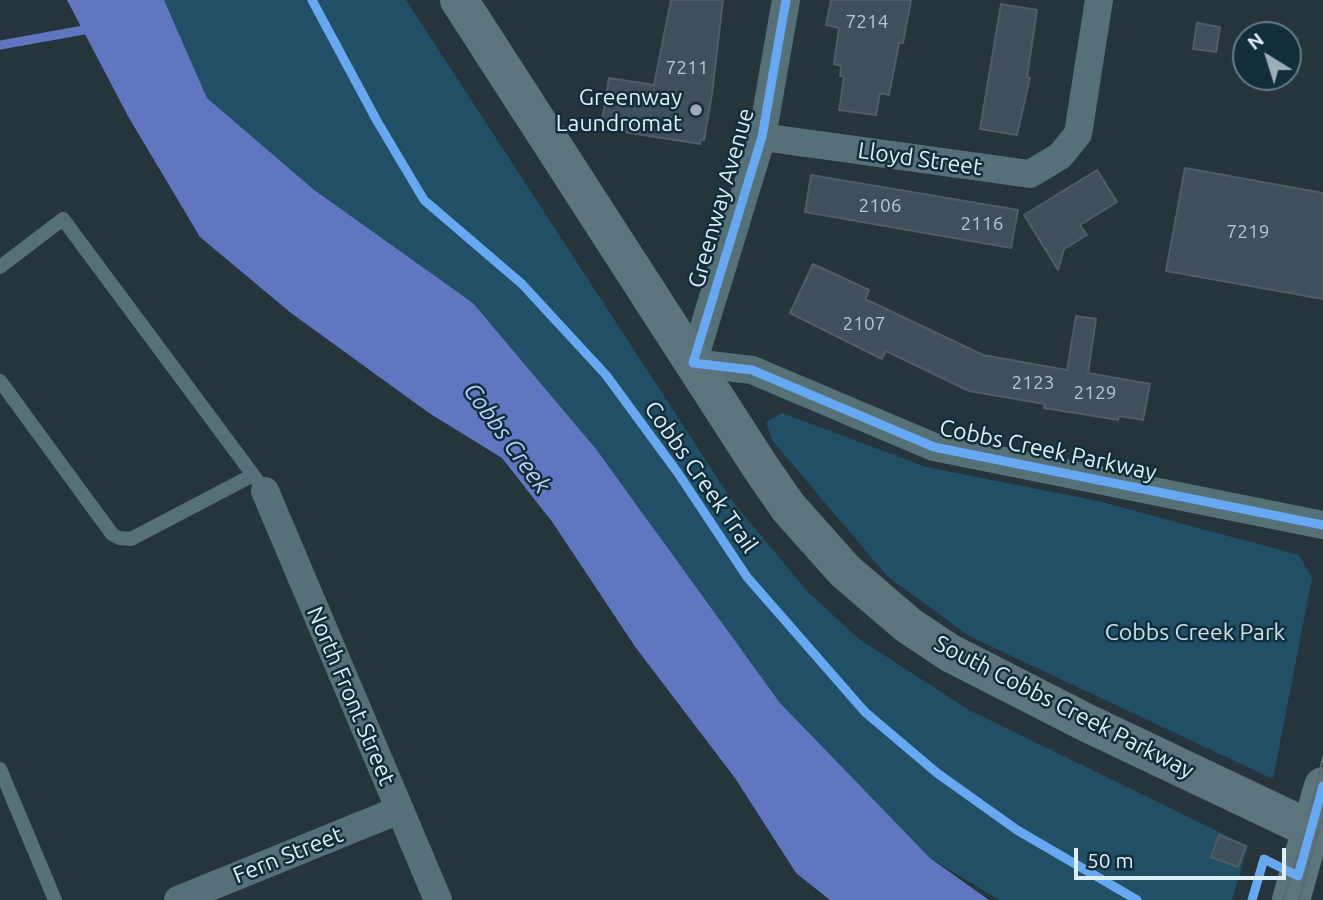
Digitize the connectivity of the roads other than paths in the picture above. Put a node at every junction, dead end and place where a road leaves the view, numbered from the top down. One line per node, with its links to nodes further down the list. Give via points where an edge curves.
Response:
1 (459, 0): 6 (main road, South Cobbs Creek Parkway)
2 (786, 0): 4 (street, Greenway Avenue)
3 (1099, 0): 4 (street, Lloyd Street, via 1078,134 1060,156 1030,174)
4 (762, 137): 6 (street, Greenway Avenue)
5 (0, 267): 8 (lane, via 63,219)
6 (693, 363): 9 (street, Cobbs Creek Parkway, via 752,370 934,447); 13 (main road, South Cobbs Creek Parkway, via 808,532 908,625 950,653 1087,723)
7 (0, 381): 8 (lane, via 119,538 131,540)
8 (259, 483): 12 (street, North Front Street)
9 (1323, 525)
10 (0, 769): 14 (lane)
11 (1323, 786): 13 (main road)
12 (399, 810): 15 (street, Fern Street); 16 (street, North Front Street)
13 (1318, 832): 17 (main road)
14 (55, 900)
15 (178, 900)
16 (438, 900)
17 (1291, 900)

